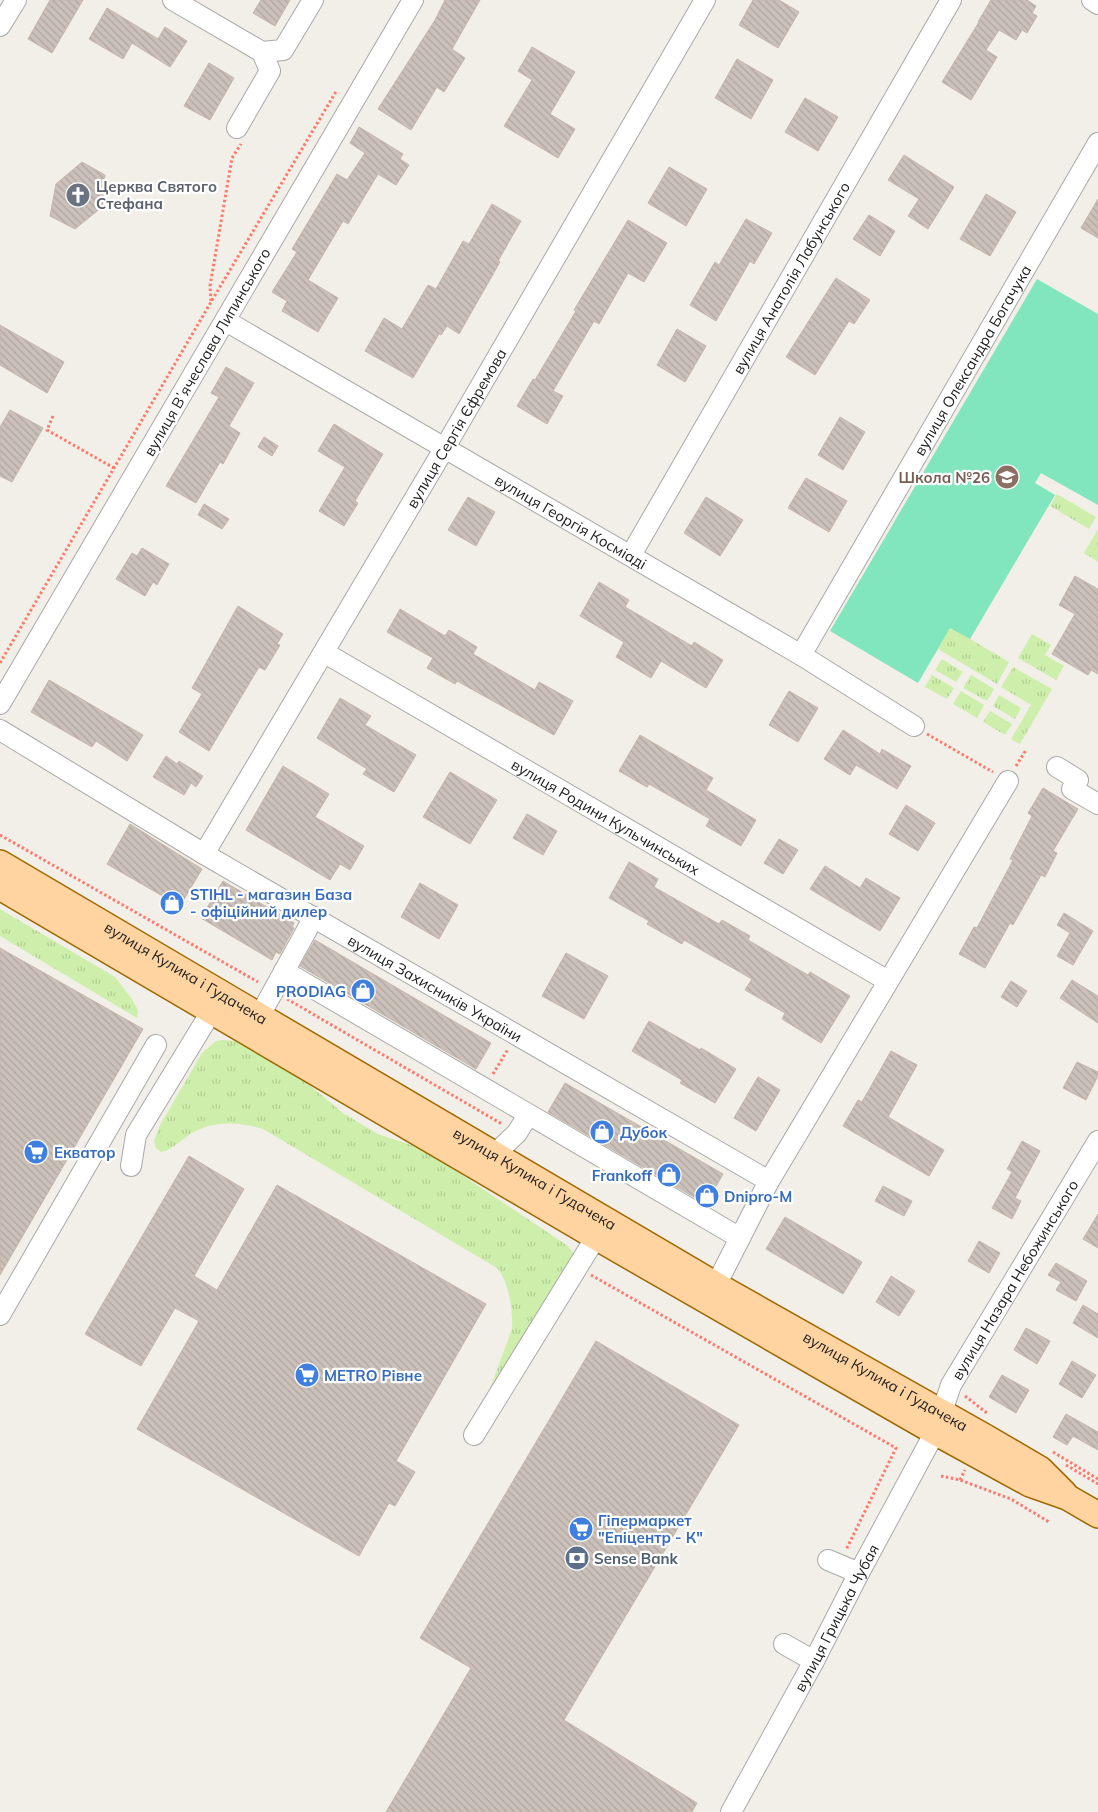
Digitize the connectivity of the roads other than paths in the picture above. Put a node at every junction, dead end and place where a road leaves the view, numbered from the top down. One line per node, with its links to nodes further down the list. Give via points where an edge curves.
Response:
1 (16, 0): 9 (street)
2 (173, 0): 10 (street)
3 (313, 0): 10 (street, via 283,50)
4 (413, 0): 14 (street, вулиця Вʼячеслава Липинського)
5 (705, 0): 15 (street, вулиця Сергія Єфремова)
6 (951, 0): 16 (street, вулиця Анатолія Лабунського)
7 (1092, 0): 8 (street)
8 (1098, 4)
9 (0, 26)
10 (262, 52): 11 (street, via 270,71)
11 (240, 135)
12 (1098, 143): 13 (street, вулиця Олександра Богачука)
13 (1092, 168): 18 (street, вулиця Олександра Богачука)
14 (226, 321): 15 (street, вулиця Георгія Косміаді); 19 (street, вулиця Вʼячеслава Липинського)
15 (444, 449): 16 (street, вулиця Георгія Косміаді); 17 (street, вулиця Сергія Єфремова)
16 (631, 555): 18 (street, вулиця Георгія Косміаді)
17 (325, 653): 25 (street, вулиця Сергія Єфремова); 30 (street, вулиця Родини Кульчинських)
18 (801, 655): 20 (street, вулиця Георгія Косміаді)
19 (0, 704)
20 (914, 726)
21 (0, 730): 25 (street, вулиця Захисників України)
22 (1057, 767): 24 (street, via 1078,780 1072,789)
23 (1008, 781): 30 (street)
24 (1098, 804)
25 (204, 854): 28 (street, вулиця Захисників України)
26 (0, 863): 32 (main road, вулиця Кулика і Гудачека)
27 (0, 887): 31 (main road, вулиця Кулика і Гудачека)
28 (314, 918): 29 (street); 38 (street, вулиця Захисників України)
29 (284, 971): 32 (street); 34 (street)
30 (888, 981): 38 (street)
31 (212, 1012): 37 (street, via 136,1135); 39 (main road, вулиця Кулика і Гудачека)
32 (258, 1016): 36 (main road, вулиця Кулика і Гудачека)
33 (156, 1045): 42 (street)
34 (528, 1115): 36 (street, via 517,1133); 40 (street)
35 (1098, 1141): 43 (street, вулиця Назара Небожинського, via 951,1385)
36 (495, 1154): 41 (main road, вулиця Кулика і Гудачека)
37 (131, 1166)
38 (769, 1181): 40 (street)
39 (596, 1237): 43 (main road, вулиця Кулика і Гудачека); 44 (street)
40 (740, 1238): 41 (street)
41 (716, 1285): 43 (main road, вулиця Кулика і Гудачека)
42 (0, 1315)
43 (938, 1422): 45 (main road, вулиця Кулика і Гудачека, via 1030,1484 1067,1497); 47 (street, вулиця Грицька Чубая)
44 (474, 1435)
45 (1098, 1515)
46 (837, 1557): 47 (street)
47 (859, 1572): 49 (street, вулиця Грицька Чубая)
48 (784, 1644): 49 (street)
49 (814, 1660): 50 (street, вулиця Грицька Чубая)
50 (731, 1812)

